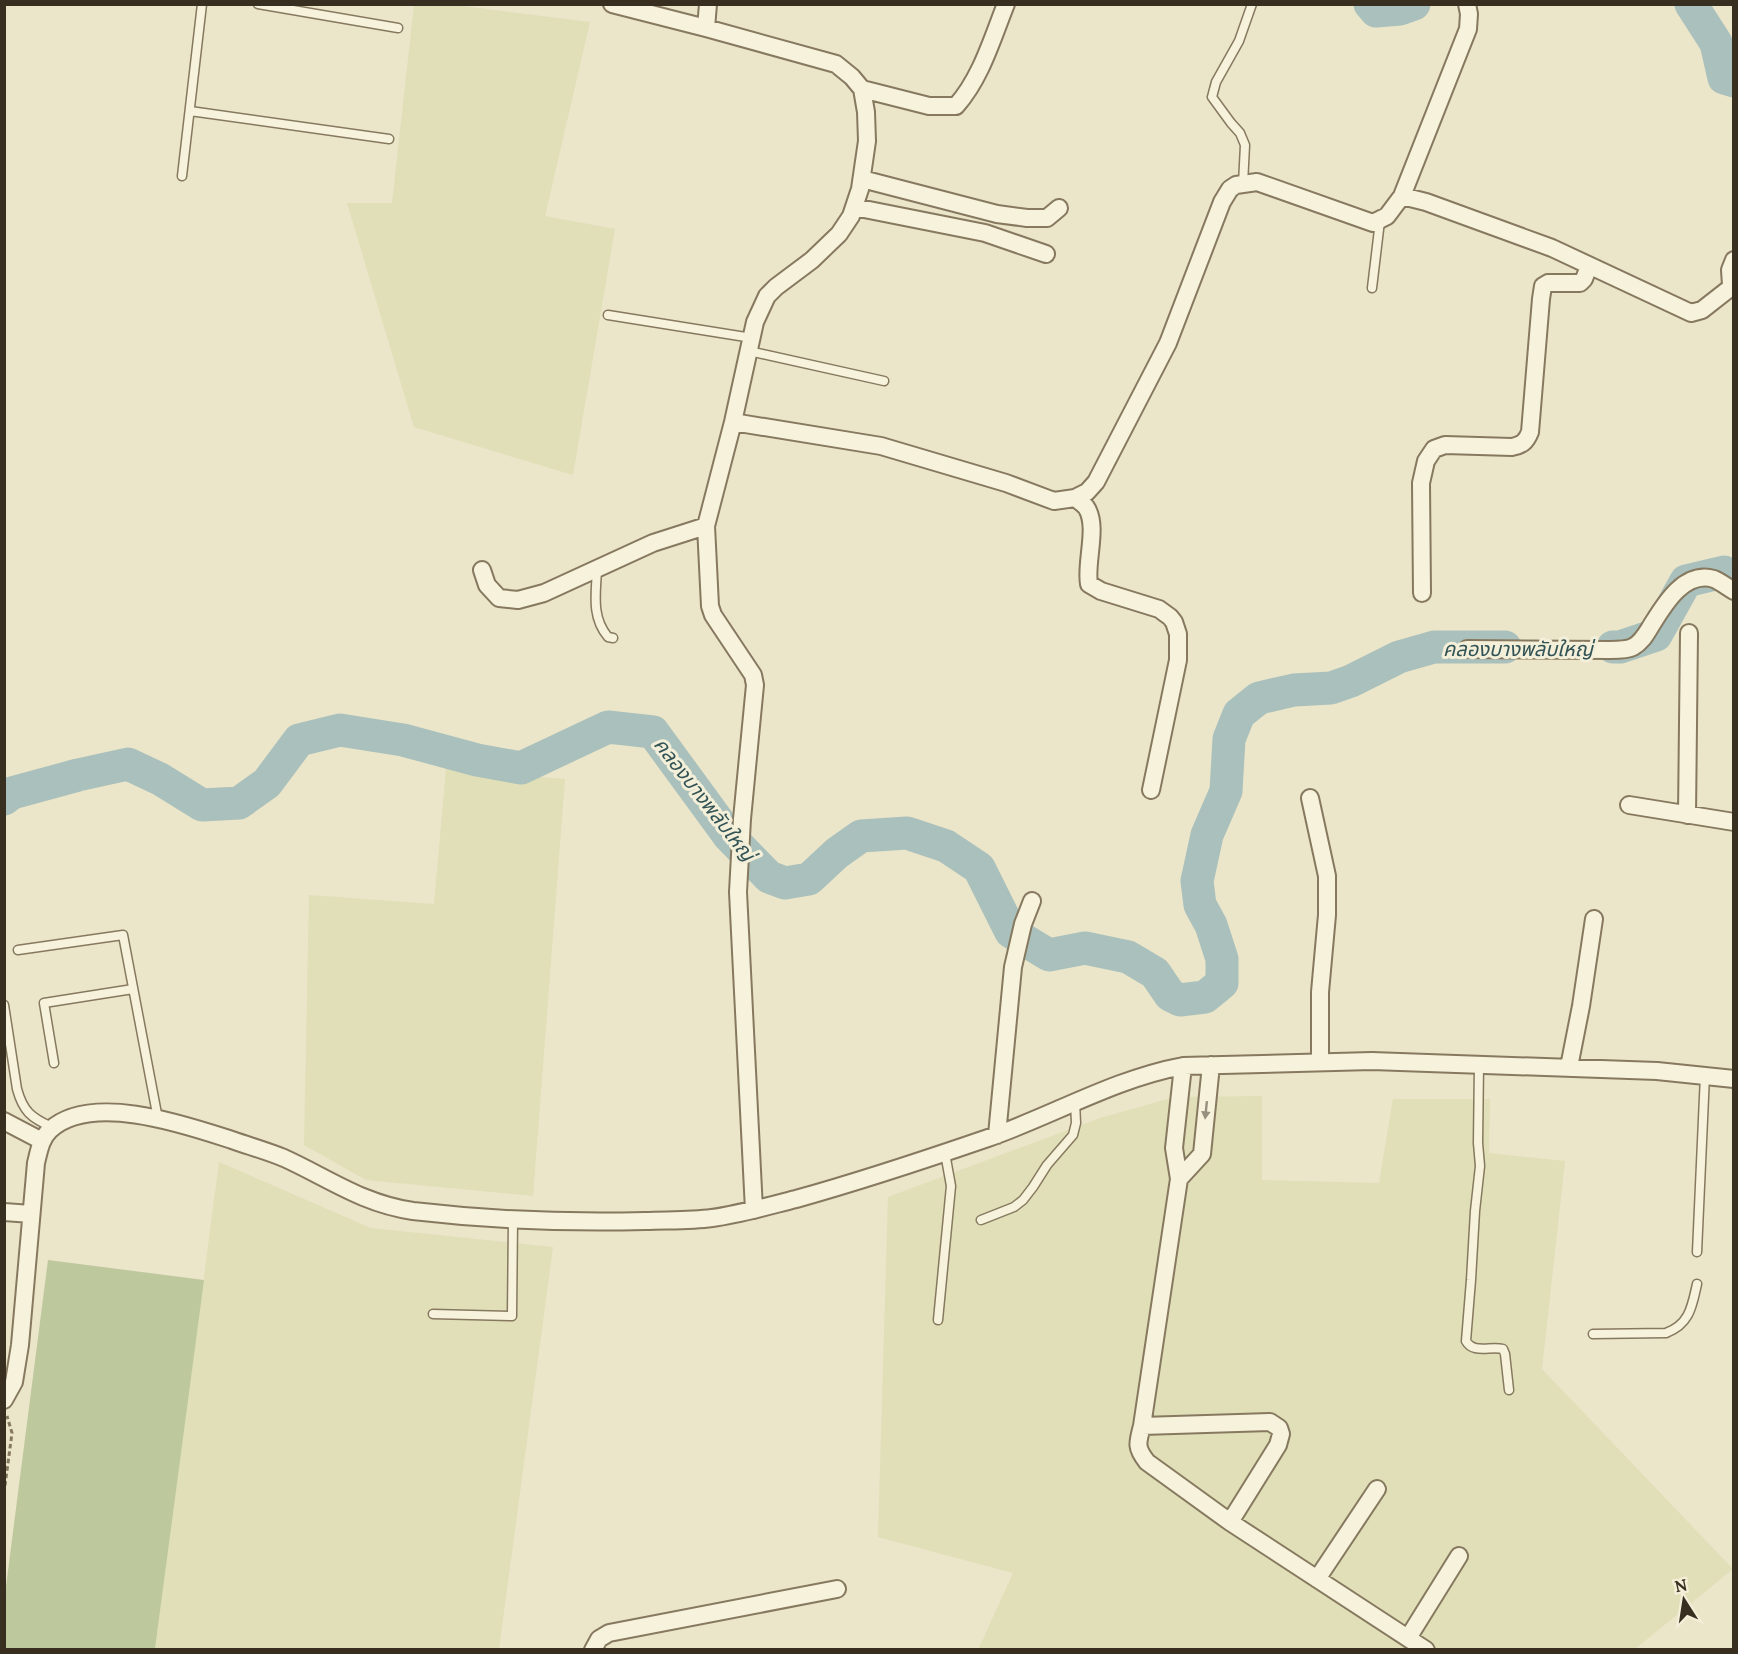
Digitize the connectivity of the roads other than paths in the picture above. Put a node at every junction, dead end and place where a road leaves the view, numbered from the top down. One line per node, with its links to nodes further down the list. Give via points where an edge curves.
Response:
1 (202, 4): 11 (lane)
2 (258, 4): 8 (lane)
3 (612, 4): 9 (street)
4 (708, 4): 9 (street)
5 (1006, 4): 10 (street, via 984,61 956,106 929,106)
6 (1252, 4): 15 (lane, via 1239,42 1216,82 1212,97 1245,145)
7 (1468, 9): 16 (street, via 1468,29)
8 (398, 28)
9 (706, 28): 10 (street, via 836,64)
10 (862, 89): 14 (street, via 867,141)
11 (190, 111): 12 (lane); 13 (lane)
12 (389, 139)
13 (182, 176)
14 (862, 179): 17 (street); 18 (street, via 997,214 1047,218)
15 (1243, 184): 19 (street, via 1257,182 1373,223); 29 (street, via 1230,189 1222,202 1168,343 1096,482)
16 (1402, 196): 19 (street); 22 (street, via 1552,248)
17 (854, 207): 20 (street, via 985,233); 26 (street, via 839,234 767,296)
18 (1059, 208)
19 (1380, 220): 24 (lane)
20 (1046, 254)
21 (1734, 260): 23 (street, via 1730,270)
22 (1589, 266): 23 (street, via 1691,313 1702,310); 34 (street, via 1580,283 1543,286 1527,440 1512,447 1445,445 1434,449 1426,461 1421,483)
23 (1732, 285)
24 (1372, 288)
25 (608, 315): 26 (lane)
26 (750, 345): 27 (lane); 28 (street)
27 (884, 381)
28 (733, 422): 29 (street, via 881,446 1054,501); 30 (street)
29 (1075, 498): 38 (street, via 1086,507 1091,522 1089,584 1159,609 1174,622 1178,634 1178,660)
30 (706, 526): 31 (street, via 653,543); 63 (street, via 710,606 753,675 755,685 738,892)
31 (597, 569): 32 (street, via 518,600 499,598 487,585); 36 (lane, via 596,614 602,631)
32 (482, 570)
33 (1734, 591): 37 (street, via 1708,578 1687,583 1676,591 1642,640 1626,649)
34 (1422, 593)
35 (1689, 633): 41 (street)
36 (613, 638)
37 (1467, 649)
38 (1151, 790)
39 (1311, 798): 48 (street, via 1327,876)
40 (1629, 805): 41 (street)
41 (1687, 815): 42 (street)
42 (1734, 822)
43 (1032, 901): 60 (street, via 1013,967)
44 (1594, 919): 53 (street)
45 (18, 950): 46 (lane, via 123,935)
46 (133, 989): 49 (lane, via 44,1003); 57 (lane)
47 (4, 1005): 59 (lane, via 20,1101)
48 (1320, 1062): 50 (street); 51 (street)
49 (54, 1063)
50 (1479, 1064): 53 (street); 73 (lane, via 1480,1166 1466,1341 1476,1349 1503,1349)
51 (1211, 1065): 52 (street); 62 (street, one-way to 62, via 1202,1154)
52 (1183, 1066): 56 (street, via 1118,1084); 62 (street, via 1174,1148)
53 (1569, 1066): 54 (street)
54 (1705, 1075): 55 (street); 68 (lane)
55 (1734, 1079)
56 (1075, 1102): 60 (street); 67 (lane, via 1073,1135 1023,1200)
57 (158, 1119): 59 (street, via 126,1113 75,1115); 66 (street, via 282,1157 365,1199 394,1208)
58 (4, 1121): 59 (street)
59 (47, 1134): 65 (street, via 36,1163)
60 (997, 1135): 61 (street)
61 (945, 1153): 63 (street, via 859,1182); 71 (lane, via 951,1186)
62 (1179, 1179): 75 (street)
63 (754, 1210): 66 (street, via 711,1218 605,1222)
64 (4, 1212): 65 (street)
65 (31, 1214): 74 (street, via 20,1345 14,1382)
66 (513, 1219): 70 (lane, via 512,1316)
67 (981, 1220)
68 (1697, 1252)
69 (1697, 1284): 72 (lane, via 1692,1308 1678,1329 1666,1333)
70 (433, 1314)
71 (938, 1320)
72 (1593, 1334)
73 (1509, 1390)
74 (4, 1401)
75 (1142, 1426): 77 (street, via 1137,1443 1147,1462); 77 (street, via 1270,1422 1279,1428 1278,1445)
76 (1377, 1489): 79 (street)
77 (1230, 1522): 79 (street)
78 (1459, 1556): 81 (street)
79 (1317, 1579): 81 (street)
80 (837, 1589): 82 (street, via 609,1633 599,1639)
81 (1408, 1638): 83 (street)
82 (593, 1650)
83 (1426, 1650)

